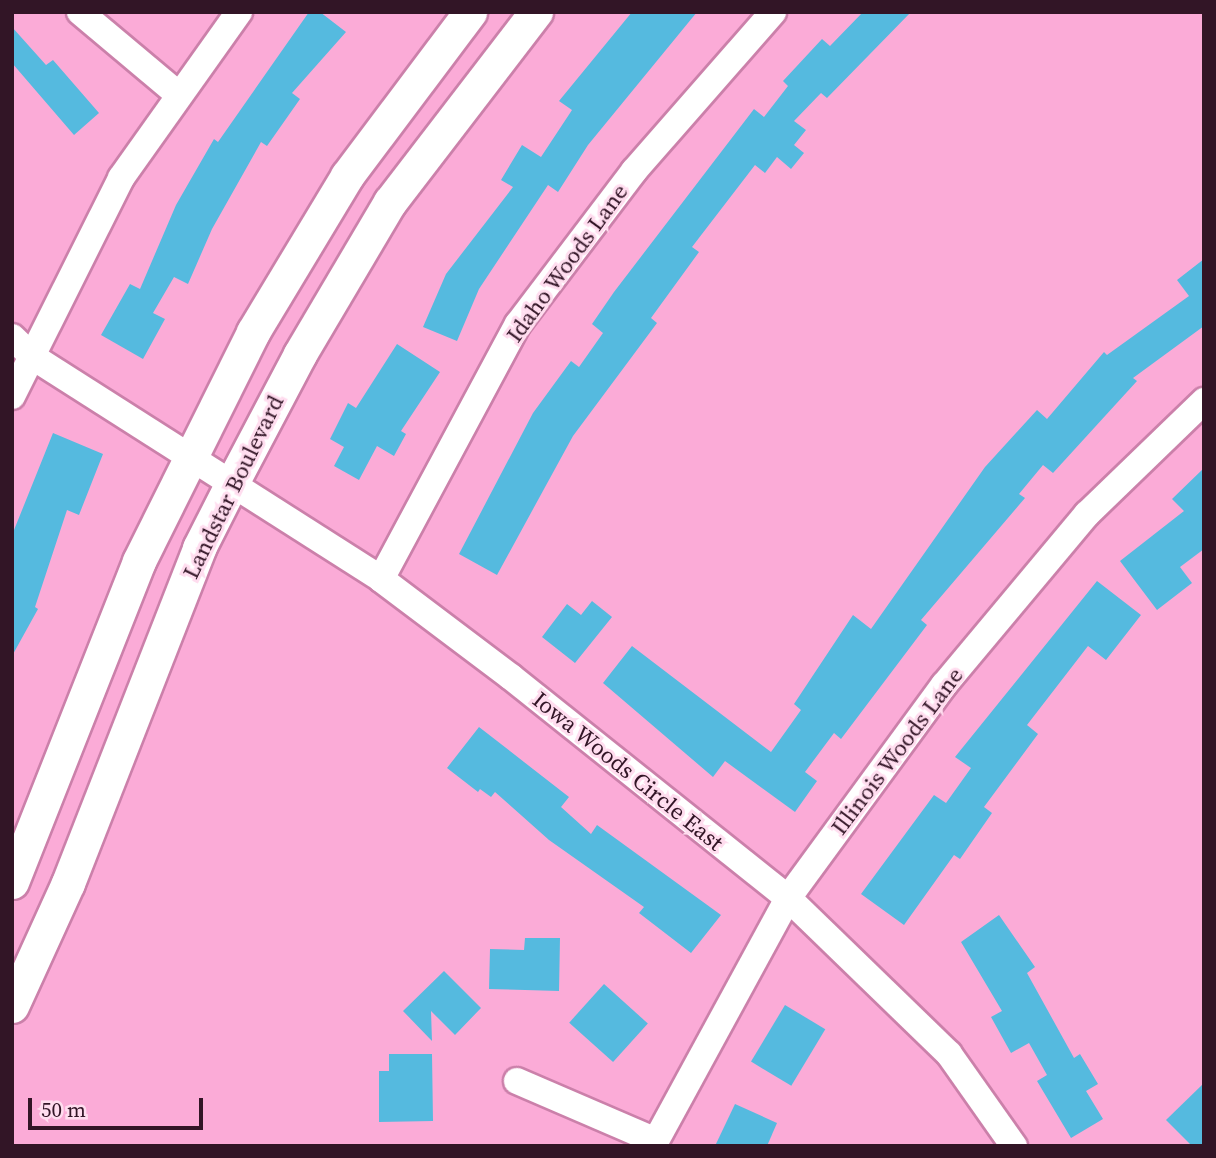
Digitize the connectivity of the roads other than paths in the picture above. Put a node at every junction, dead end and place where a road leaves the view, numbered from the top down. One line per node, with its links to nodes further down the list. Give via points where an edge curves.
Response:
1 (80, 12): 6 (street)
2 (239, 12): 6 (street)
3 (470, 12): 11 (street, via 347,176 253,332)
4 (536, 12): 12 (street, Landstar Boulevard, via 390,202 300,354)
5 (773, 12): 13 (street, Idaho Woods Lane, via 634,171 518,324)
6 (179, 96): 8 (street, via 121,178)
7 (12, 337): 8 (street, Iowa Woods Circle East)
8 (33, 357): 9 (street); 11 (street, Iowa Woods Circle East)
9 (12, 396)
10 (1204, 401): 15 (street, Illinois Woods Lane, via 1069,535 944,685)
11 (190, 456): 12 (street, Iowa Woods Circle East); 14 (street, via 139,561)
12 (232, 483): 13 (street, Iowa Woods Circle East); 16 (street, Landstar Boulevard, via 199,548 68,883)
13 (381, 579): 15 (street, Iowa Woods Circle East)
14 (12, 882)
15 (788, 898): 18 (street, Illinois Woods Lane); 19 (street, Iowa Woods Circle East, via 949,1054)
16 (12, 1006)
17 (517, 1081): 18 (street)
18 (653, 1143)
19 (1014, 1146)

